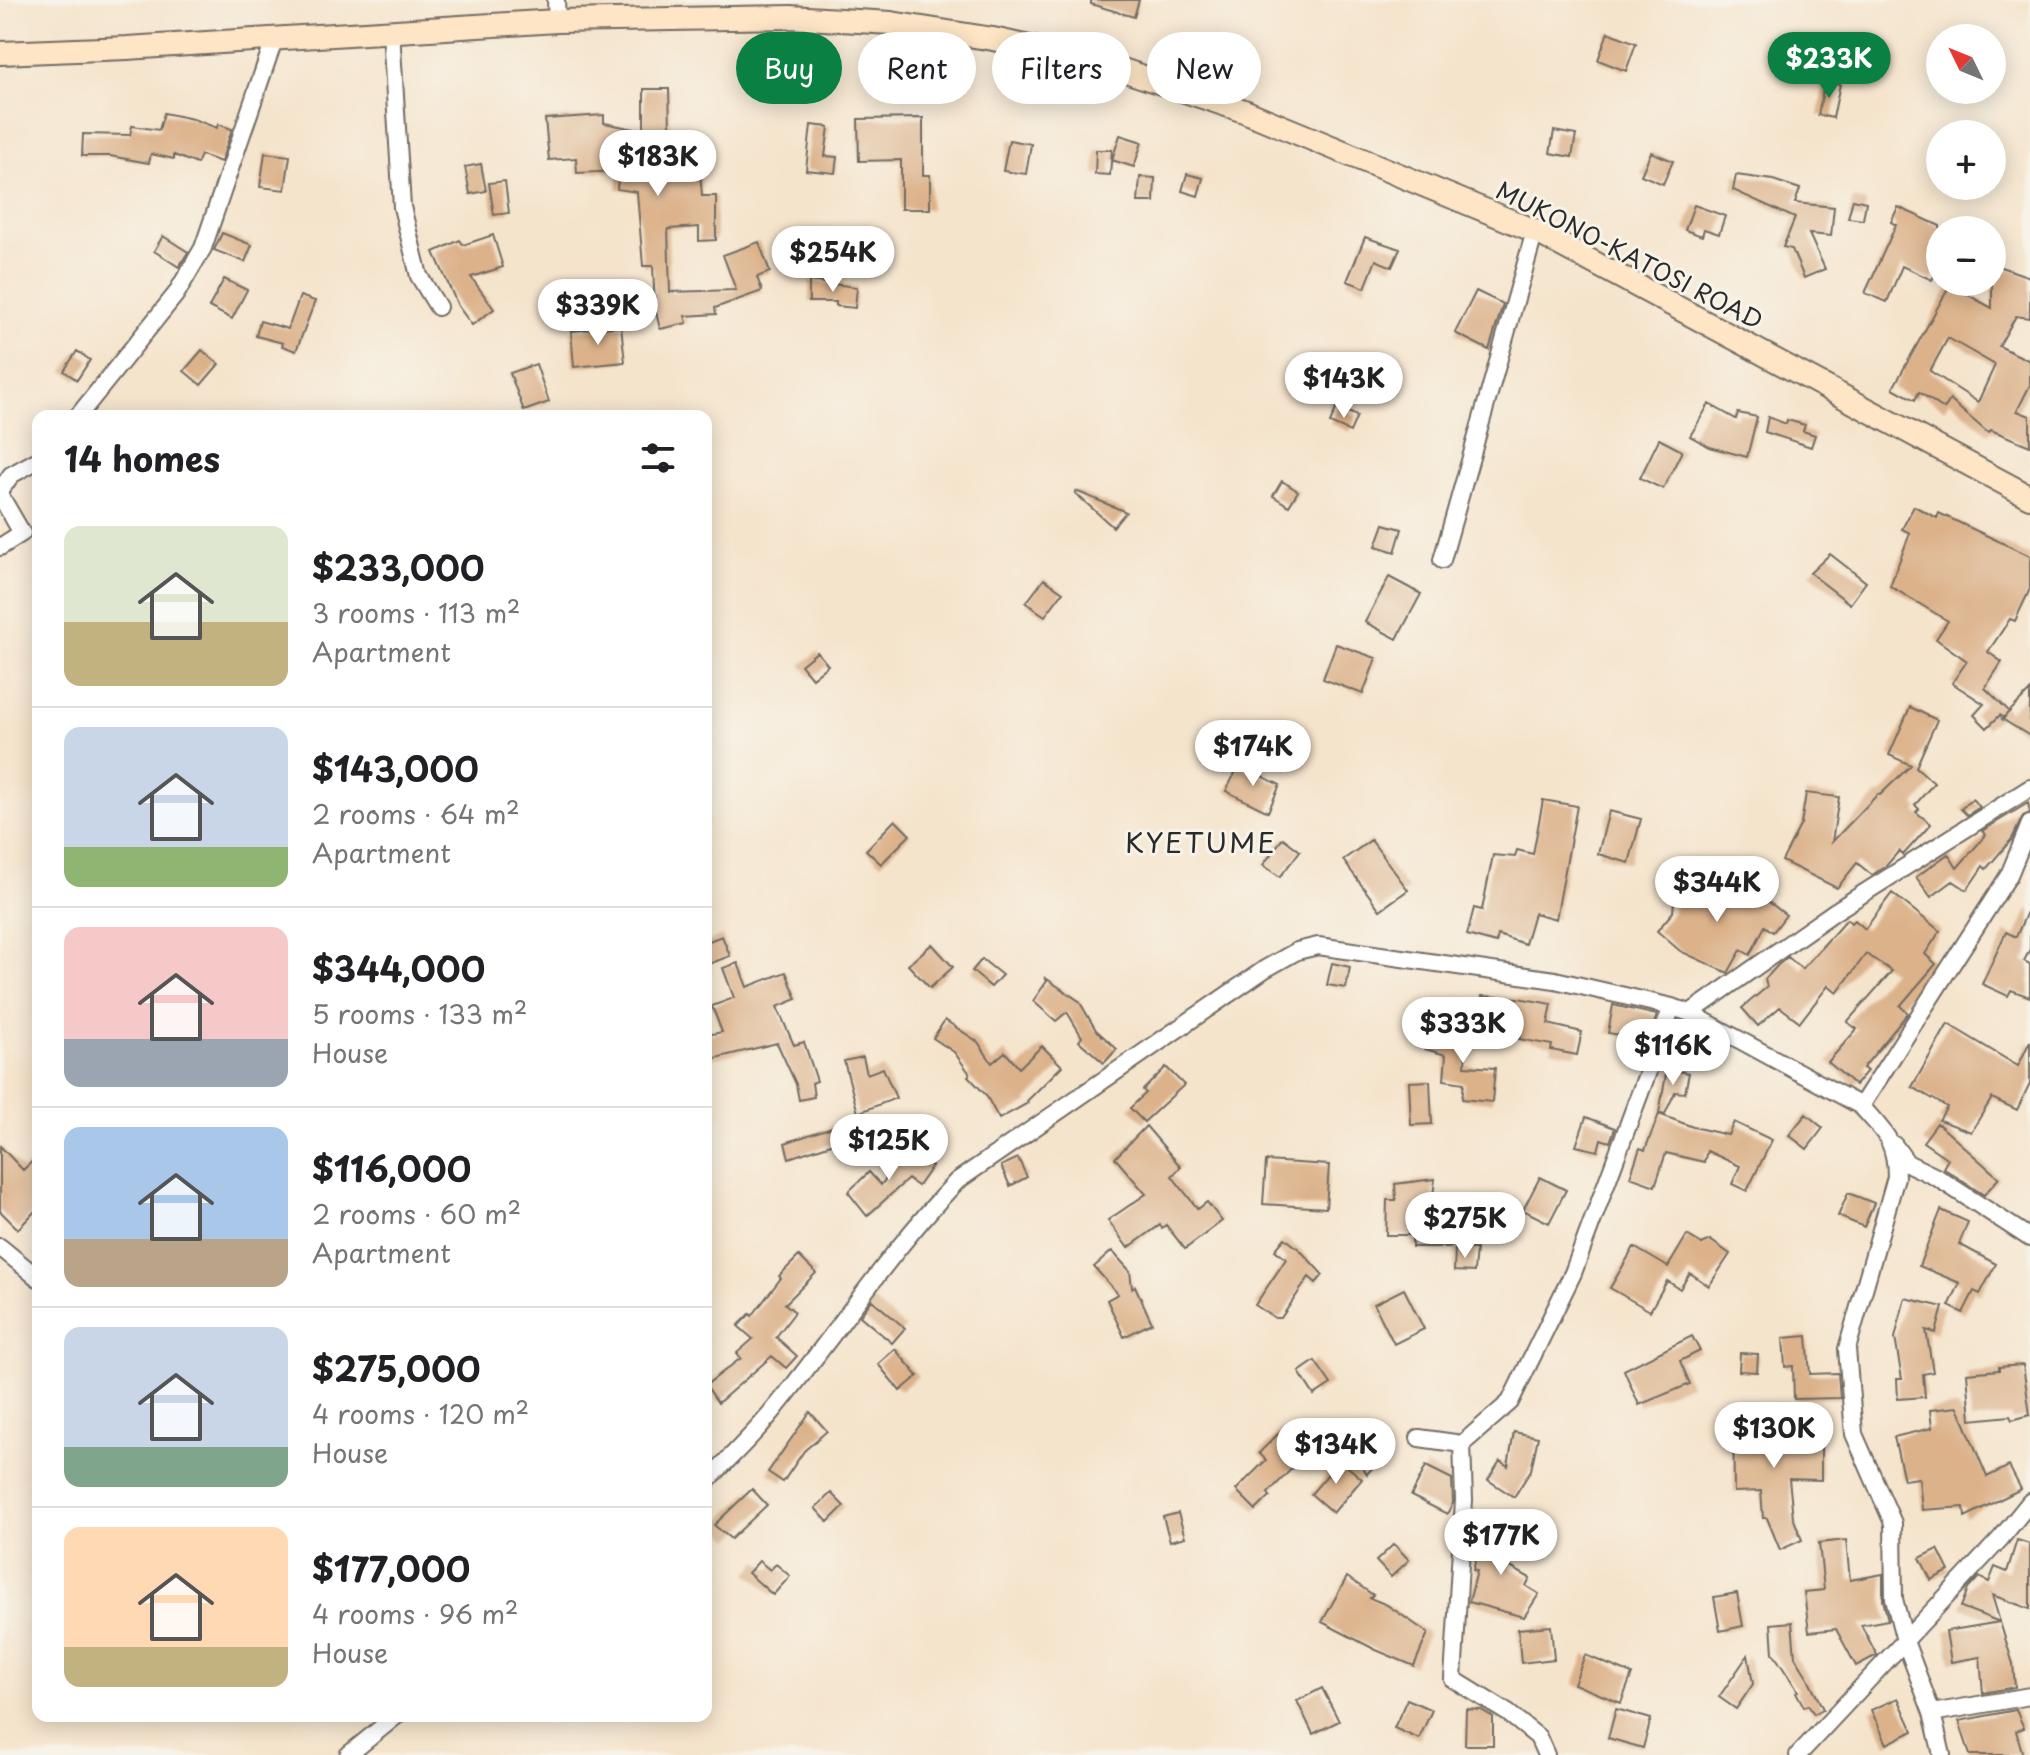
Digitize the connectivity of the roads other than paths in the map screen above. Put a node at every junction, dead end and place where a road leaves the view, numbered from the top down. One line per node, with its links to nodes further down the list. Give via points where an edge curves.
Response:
1 (557, 10): 2 (main road, MUKONO-KATOSI ROAD); 5 (main road, MUKONO-KATOSI ROAD, via 891,23 1102,63 1244,111)
2 (391, 32): 3 (main road, MUKONO-KATOSI ROAD); 6 (street, via 402,207 419,276)
3 (274, 40): 4 (main road, MUKONO-KATOSI ROAD); 7 (street, via 203,248 176,294)
4 (0, 53)
5 (1535, 231): 10 (main road, MUKONO-KATOSI ROAD); 14 (street)
6 (438, 307)
7 (83, 410)
8 (32, 463): 9 (street, via 11,475)
9 (0, 493): 12 (street)
10 (2030, 497)
11 (0, 532): 12 (street)
12 (22, 533): 13 (street)
13 (0, 547)
14 (1442, 560)
15 (2030, 788): 18 (street, via 1834,912)
16 (2030, 824): 19 (street, via 2009,875)
17 (1672, 1007): 18 (street); 25 (street, via 1573,1273 1510,1402); 26 (street, via 1555,980 1318,946 1288,956 957,1181 867,1285 776,1408)
18 (1690, 1013): 19 (street)
19 (1861, 1106): 20 (street)
20 (1888, 1136): 21 (street, via 1907,1163); 28 (street, via 1896,1156 1896,1177 1847,1349 1854,1434 1893,1523 1894,1599)
21 (2030, 1238)
22 (0, 1247): 23 (street)
23 (32, 1273)
24 (1419, 1438): 25 (street)
25 (1462, 1444): 33 (street, via 1464,1500 1453,1679 1538,1737)
26 (712, 1476)
27 (2030, 1502): 28 (street)
28 (1905, 1641): 30 (street); 34 (street)
29 (2030, 1696): 30 (street)
30 (1932, 1713): 35 (street)
31 (389, 1722): 32 (street)
32 (348, 1755)
33 (1546, 1755)
34 (1798, 1755)
35 (1942, 1755)

